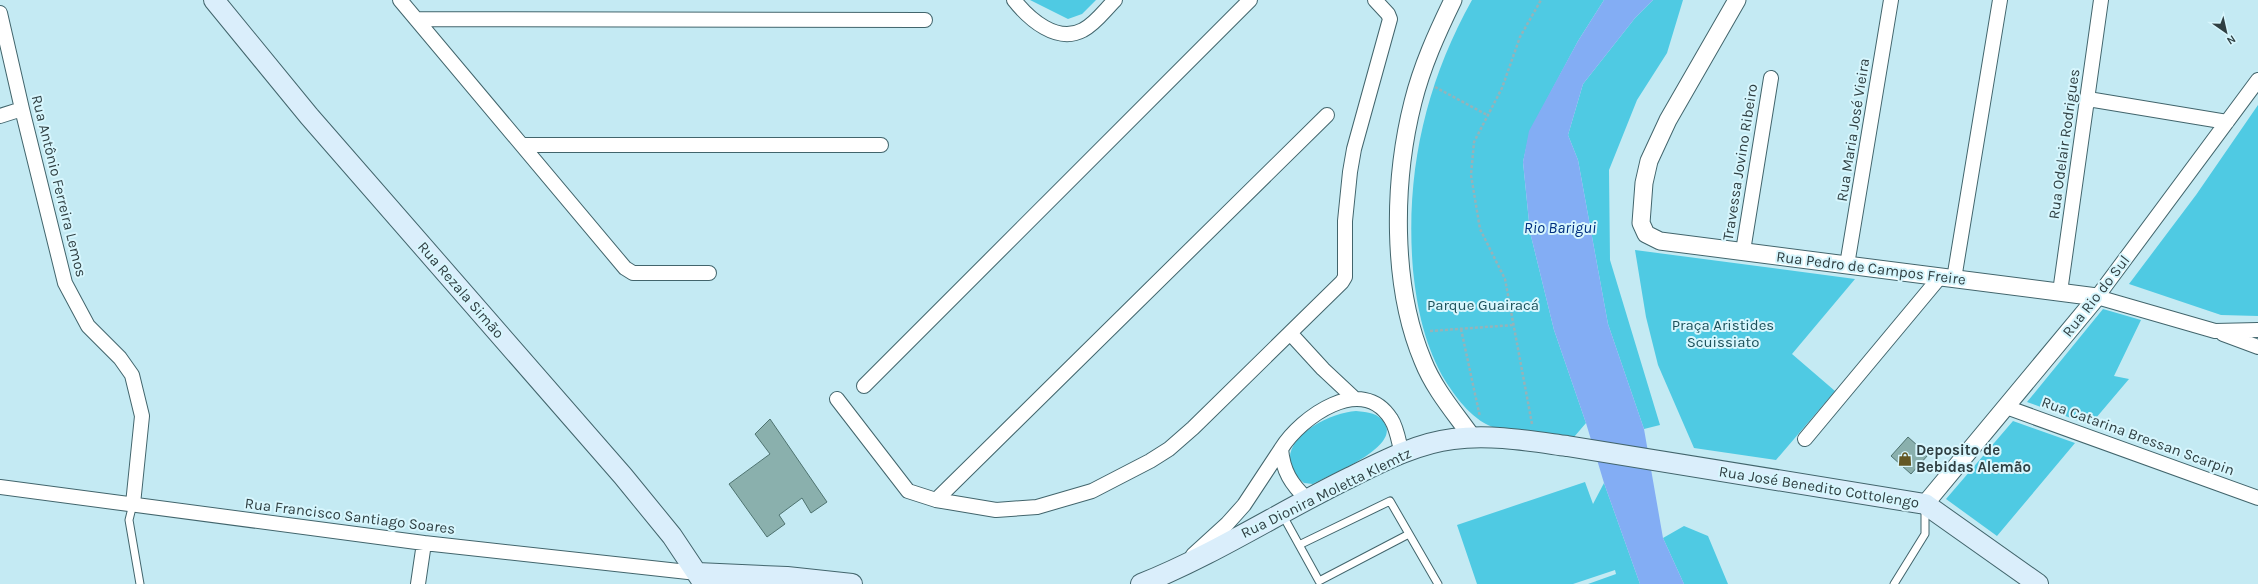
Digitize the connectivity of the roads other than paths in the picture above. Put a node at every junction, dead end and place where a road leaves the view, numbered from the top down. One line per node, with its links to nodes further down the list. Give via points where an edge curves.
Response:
1 (400, 0): 13 (street)
2 (1014, 0): 3 (street, via 1032,18 1054,31 1074,33 1089,26)
3 (1115, 0)
4 (1250, 0): 34 (street)
5 (1375, 0): 32 (street, via 1390,19 1354,149 1345,221 1345,277)
6 (1452, 0): 38 (street, via 1420,79 1407,131 1400,197 1401,263 1412,333 1431,377)
7 (1737, 0): 24 (street, Rua Pedro de Campos Freire, via 1668,120 1649,161 1644,183 1641,223 1646,234 1660,241)
8 (1892, 0): 25 (street, Rua Maria José Vieira)
9 (2000, 0): 27 (street)
10 (2101, 0): 17 (street, Rua Odelair Rodrigues)
11 (221, 2): 54 (main road, Rua Rezala Simão, via 324,134 624,476 672,536)
12 (0, 13): 18 (street, Rua Antônio Ferreira Lemos)
13 (416, 19): 14 (street); 22 (street)
14 (925, 20)
15 (1771, 78): 24 (street, Travessa Jovino Ribeiro)
16 (2258, 80): 21 (street, Rua Rio do Sul)
17 (2088, 99): 21 (street); 28 (street, Rua Odelair Rodrigues)
18 (22, 110): 20 (street); 47 (street, Rua Antônio Ferreira Lemos, via 65,283 88,326 120,358 132,375 142,416)
19 (1327, 115): 46 (street)
20 (0, 116)
21 (2227, 122): 29 (street, Rua Rio do Sul)
22 (522, 145): 23 (street); 26 (street, via 629,271)
23 (881, 145)
24 (1743, 251): 25 (street, Rua Pedro de Campos Freire)
25 (1847, 265): 27 (street, Rua Pedro de Campos Freire)
26 (709, 273)
27 (1947, 278): 28 (street, Rua Pedro de Campos Freire); 39 (street)
28 (2060, 292): 29 (street, Rua Pedro de Campos Freire)
29 (2097, 297): 31 (street); 37 (street, Rua Rio do Sul)
30 (2258, 330): 31 (street)
31 (2215, 331): 33 (street)
32 (1290, 333): 35 (street); 46 (street, via 1182,439 1119,478 1066,500 1037,507 996,510)
33 (2258, 347)
34 (864, 386)
35 (1354, 398): 41 (street, via 1344,400 1311,418 1298,428); 42 (street, via 1377,405 1386,412 1394,424)
36 (837, 399): 46 (street, via 908,491)
37 (2006, 407): 44 (street, Rua Catarina Bressan Scarpin); 48 (street, Rua Rio do Sul)
38 (1478, 437): 40 (main road, Rua Dionira Moletta Klemtz); 42 (main road, Rua Dionira Moletta Klemtz, via 1437,442)
39 (1805, 439)
40 (1568, 446): 48 (main road, Rua José Benedito Cottolengo)
41 (1281, 449): 45 (street, via 1288,477); 53 (street, via 1244,505)
42 (1402, 454): 45 (main road, Rua Dionira Moletta Klemtz)
43 (0, 487): 47 (street, Rua Francisco Santiago Soares)
44 (2258, 498)
45 (1307, 499): 49 (main road, Rua Dionira Moletta Klemtz)
46 (936, 500)
47 (133, 504): 51 (street, Rua Francisco Santiago Soares); 56 (lane, Rua Antônio Ferreira Lemos, via 129,520)
48 (1925, 504): 55 (main road, Rua José Benedito Cottolengo); 61 (lane, via 1925,534)
49 (1282, 513): 52 (lane); 53 (main road, Rua Dionira Moletta Klemtz)
50 (1409, 534): 52 (lane, via 1390,501); 52 (lane, via 1319,581); 60 (lane)
51 (424, 543): 54 (street, Rua Francisco Santiago Soares); 57 (street)
52 (1299, 545)
53 (1181, 566): 59 (main road, Rua Dionira Moletta Klemtz)
54 (700, 578): 58 (main road, via 787,577)
55 (2034, 583)
56 (140, 584)
57 (418, 584)
58 (852, 584)
59 (1141, 584)
60 (1438, 584)
61 (1894, 584)

